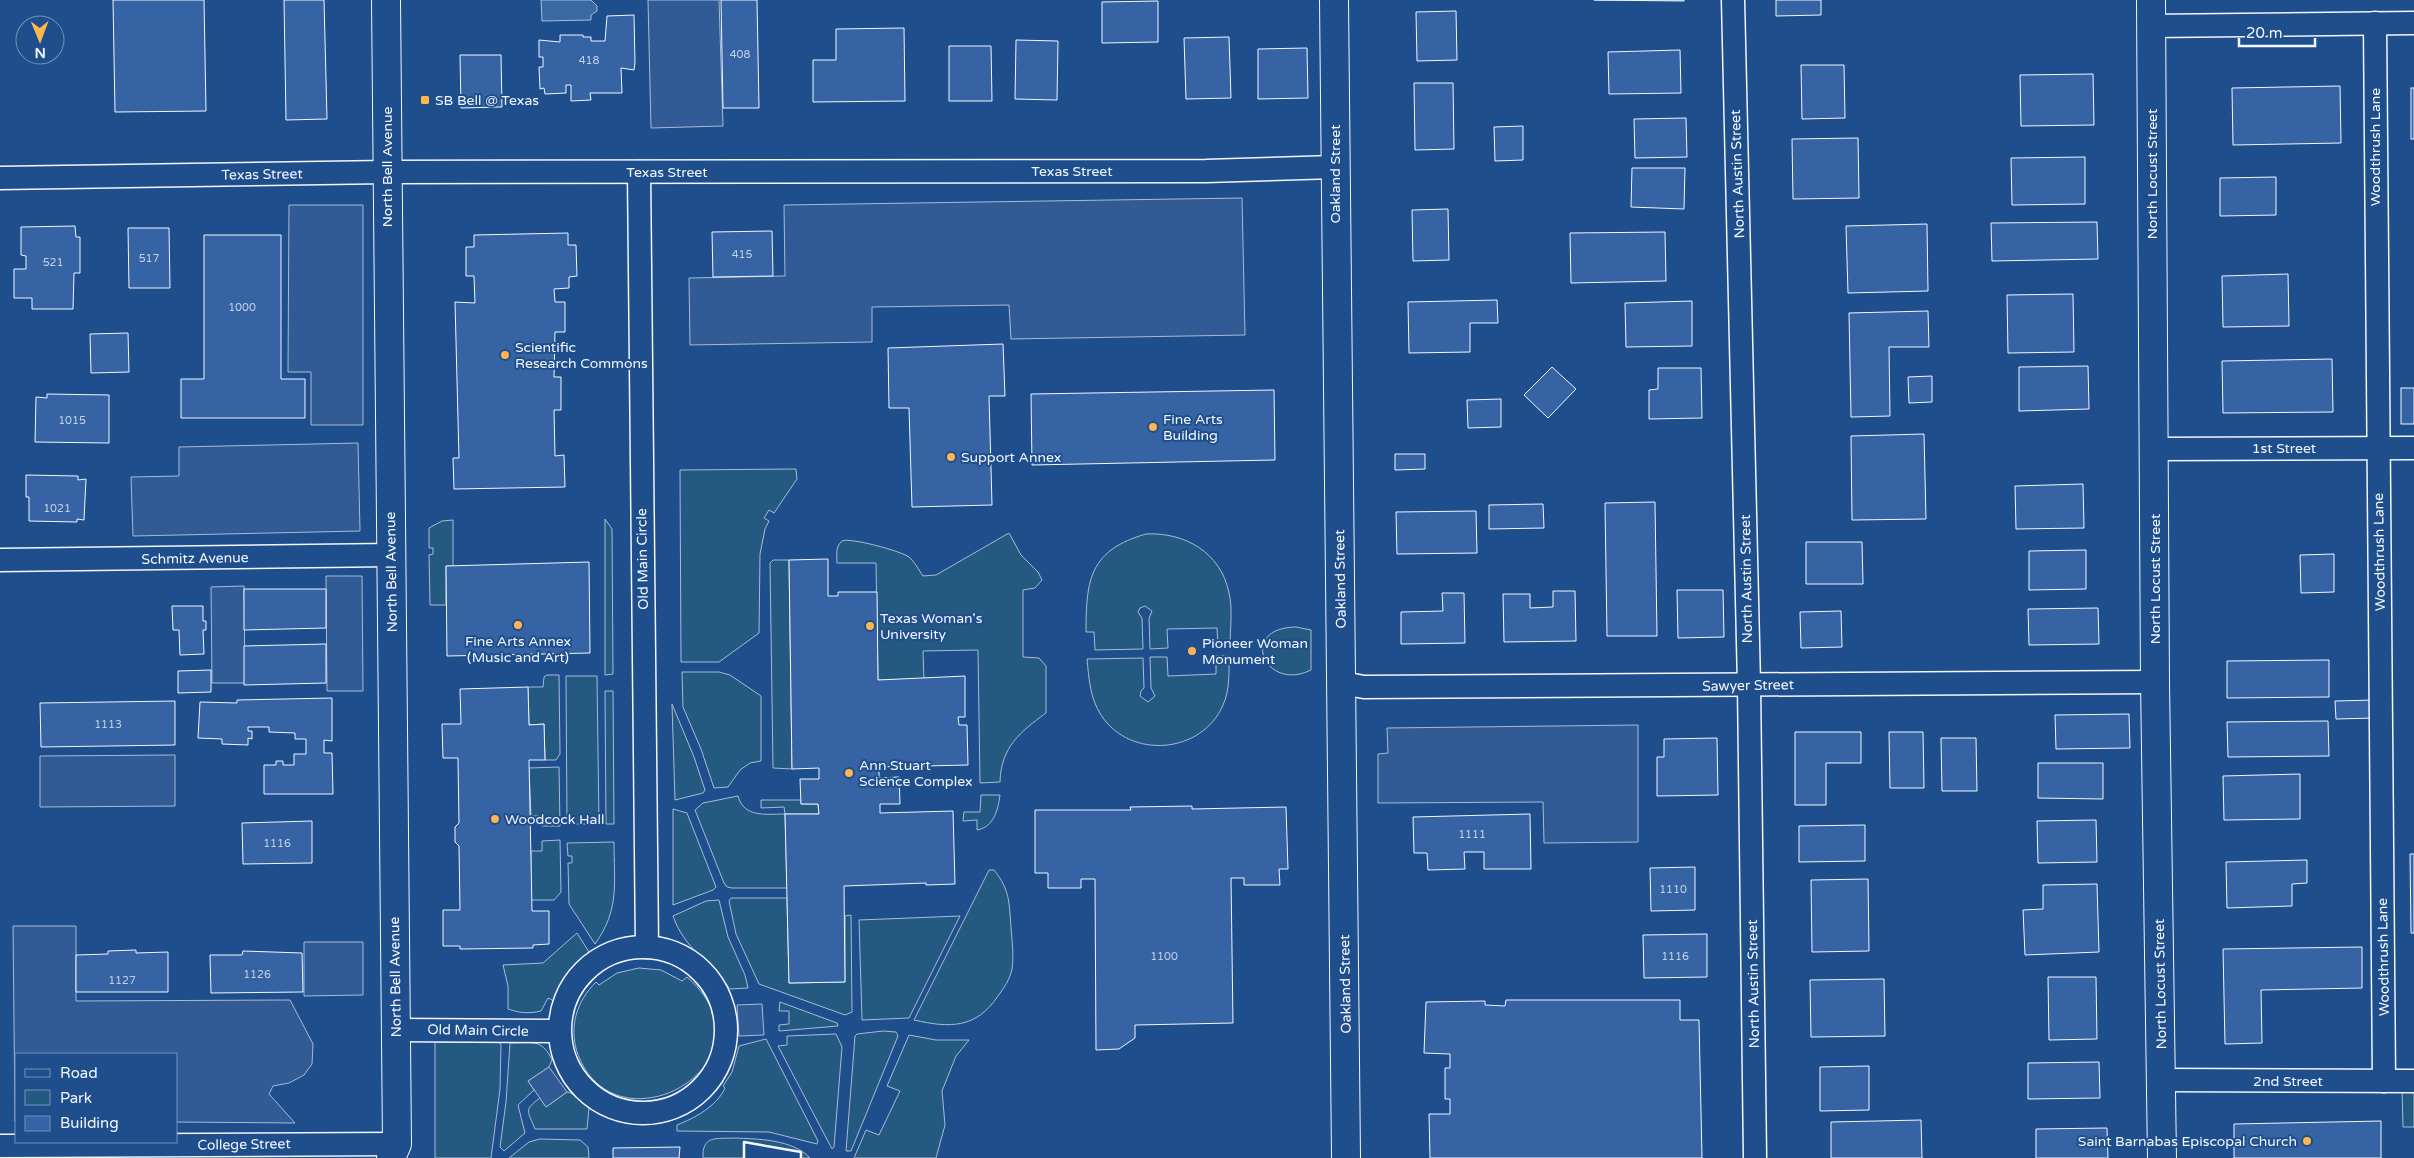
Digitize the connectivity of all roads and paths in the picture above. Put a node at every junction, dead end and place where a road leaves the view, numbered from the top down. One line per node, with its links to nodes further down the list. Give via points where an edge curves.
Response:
1 (386, 0): 8 (main road, North Bell Avenue)
2 (1334, 0): 7 (main road, Oakland Street)
3 (1733, 0): 18 (street, North Austin Street)
4 (2151, 13): 5 (street); 13 (main road, North Locust Street)
5 (2375, 23): 6 (street); 11 (street, Woodthrush Lane)
6 (2414, 23)
7 (1334, 167): 9 (street, Texas Street, via 1196,171); 17 (main road, Oakland Street)
8 (387, 172): 9 (street, Texas Street); 10 (street, Texas Street); 14 (main road, North Bell Avenue)
9 (639, 172): 19 (street, Old Main Circle)
10 (0, 178)
11 (2378, 448): 12 (street, 1st Street); 13 (street, 1st Street); 24 (street, Woodthrush Lane)
12 (2414, 448)
13 (2154, 449): 16 (main road, North Locust Street)
14 (391, 555): 15 (street, Schmitz Avenue); 20 (main road, North Bell Avenue)
15 (0, 560)
16 (2155, 682): 18 (street, Sawyer Street); 22 (main road, North Locust Street)
17 (1342, 683): 18 (street, Sawyer Street, via 1364,687); 27 (main road, Oakland Street)
18 (1749, 685): 28 (street, North Austin Street)
19 (646, 947): 21 (street, via 618,951 587,968 568,992); 21 (street, via 685,958 704,973 719,994 727,1021 725,1049 718,1070 705,1087 689,1101 669,1110 648,1114 623,1112 600,1102 571,1075)
20 (396, 1030): 21 (street, Old Main Circle); 26 (main road, North Bell Avenue)
21 (559, 1031)
22 (2161, 1080): 24 (street, 2nd Street); 29 (main road, North Locust Street)
23 (2414, 1081): 24 (street, 2nd Street)
24 (2384, 1082)
25 (0, 1146): 26 (street, College Street)
26 (398, 1153)
27 (1346, 1158)
28 (1755, 1158)
29 (2162, 1158)

